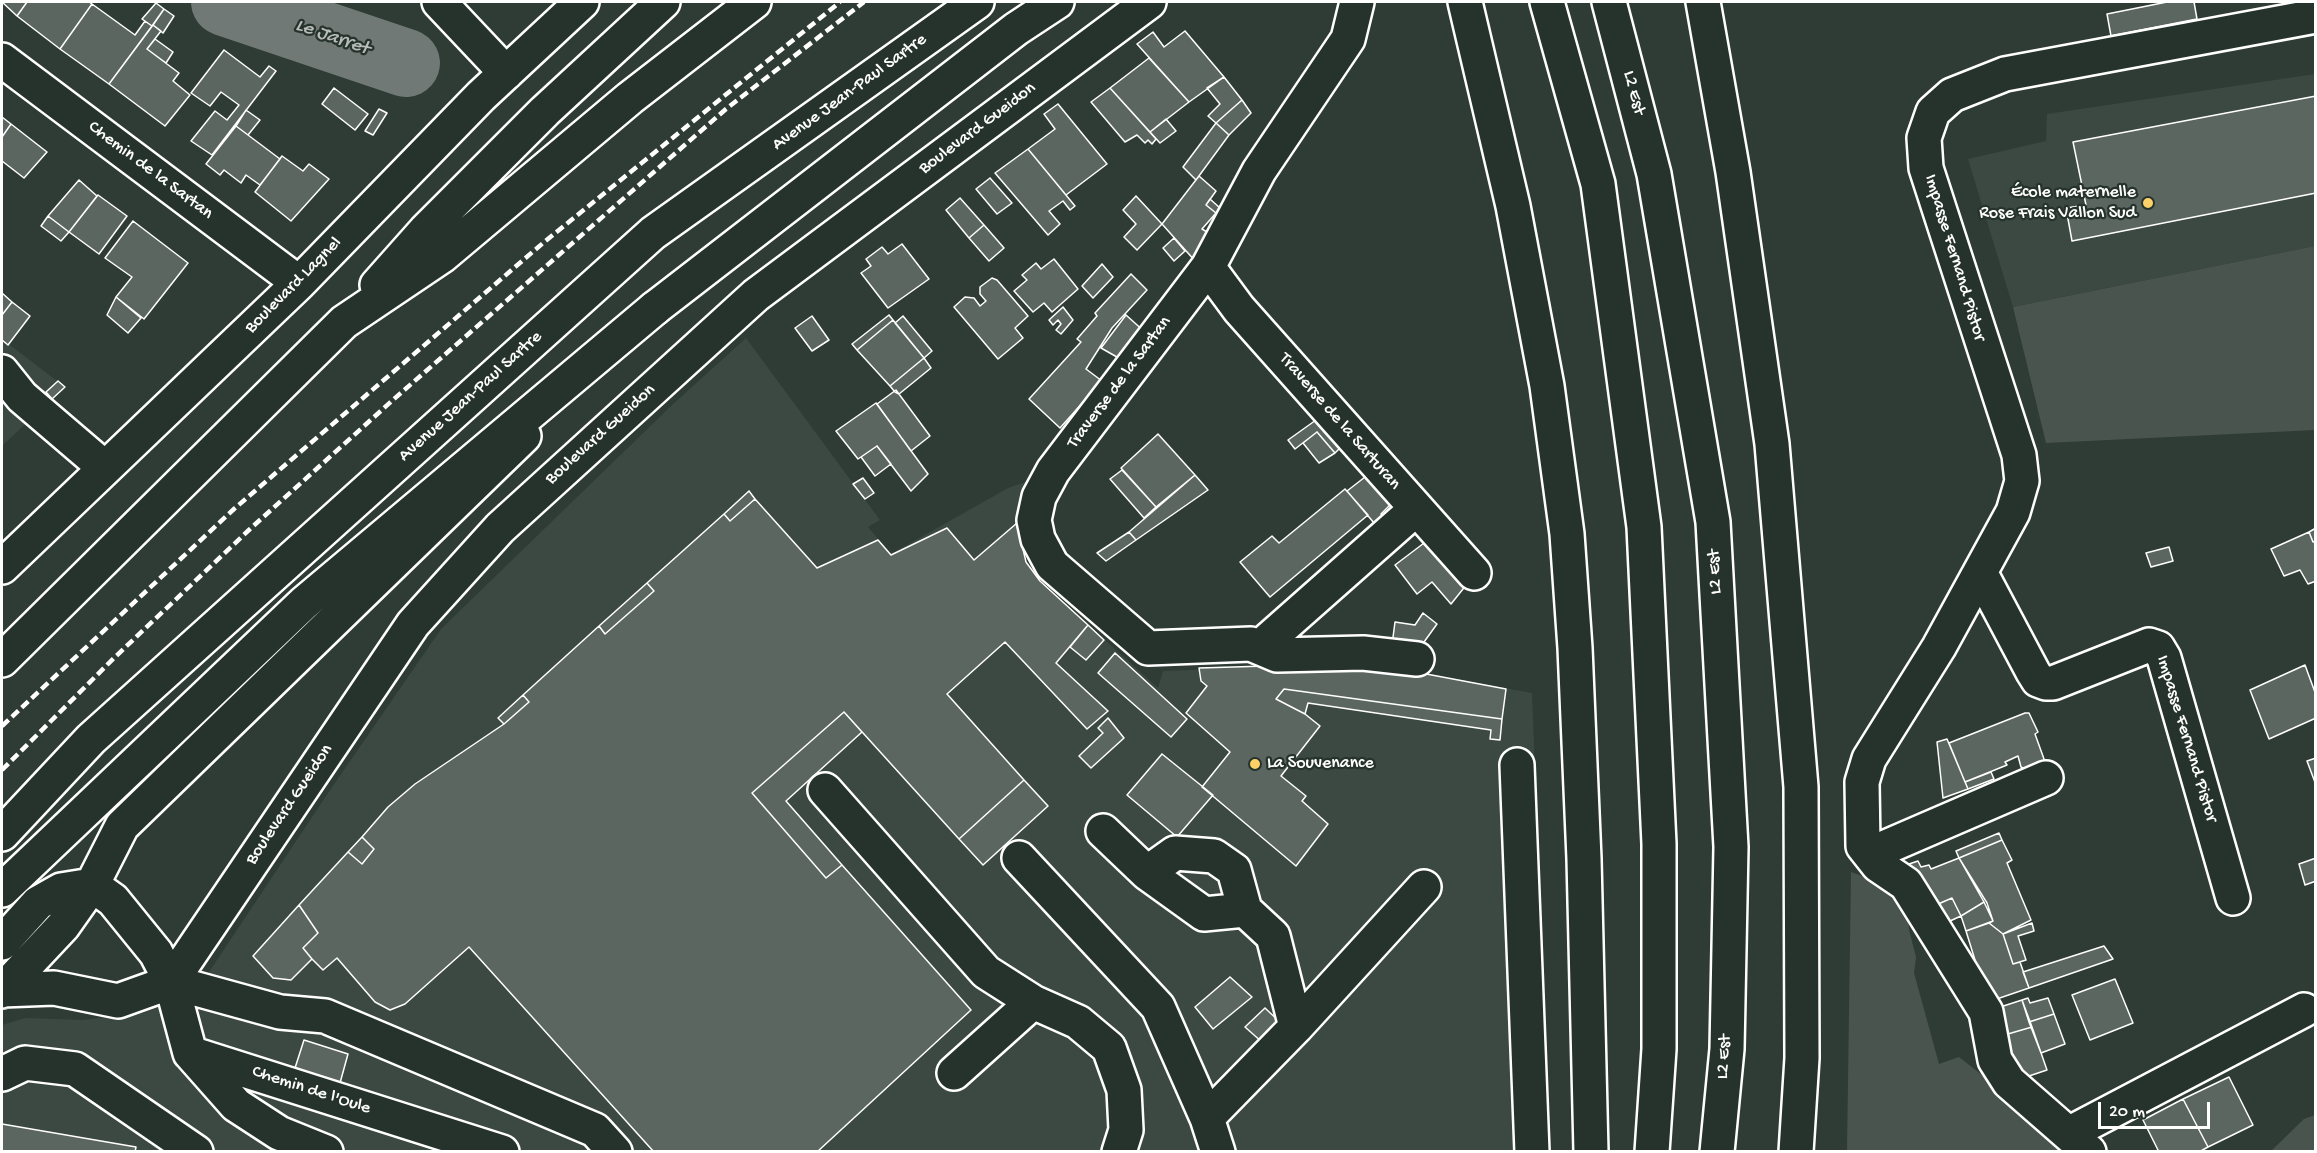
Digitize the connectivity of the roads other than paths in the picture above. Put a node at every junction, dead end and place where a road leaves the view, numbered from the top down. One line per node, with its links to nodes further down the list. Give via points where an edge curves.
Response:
1 (440, 2): 15 (main road)
2 (582, 2): 15 (main road, Boulevard Lagnel)
3 (663, 2): 19 (main road, via 545,111 441,215)
4 (754, 2): 19 (main road, via 630,98 442,256)
5 (977, 2): 35 (main road, Avenue Jean-Paul Sartre, via 653,233 91,739)
6 (1057, 2): 18 (main road, via 1016,29)
7 (1149, 2): 45 (main road, Boulevard Gueidon, via 756,295 500,528 413,624)
8 (1357, 2): 16 (main road, Traverse de la Sartan, via 1348,39 1259,171)
9 (1465, 2): 62 (main road, via 1515,218 1547,386 1567,534 1582,812)
10 (1547, 2): 63 (main road, via 1598,184 1644,527 1659,844 1659,1049)
11 (1609, 2): 64 (main road, L2 Est, via 1654,174 1713,522 1731,847 1727,1049)
12 (1703, 2): 65 (main road, via 1733,172 1772,444 1801,787 1802,1058)
13 (2316, 16): 25 (main road, Impasse Fernand Pistor, via 2005,74 1952,94 1933,112 1924,138 1926,168 2019,454 2022,481 2013,512)
14 (2, 60): 17 (main road, Chemin de la Sartan)
15 (506, 73): 17 (main road, Boulevard Lagnel)
16 (1208, 267): 22 (main road, Traverse de la Sarturan, via 1239,309); 27 (main road, Traverse de la Sartan, via 1053,471 1039,497 1034,520 1038,539 1052,565 1148,648 1251,644)
17 (299, 283): 21 (main road, Boulevard Lagnel)
18 (655, 308): 39 (main road, via 122,826); 41 (main road, via 304,603)
19 (344, 322): 24 (main road)
20 (4, 379): 21 (main road)
21 (105, 468): 23 (main road, Boulevard Lagnel)
22 (1416, 509): 26 (main road, Traverse de la Sarturan); 27 (main road)
23 (2, 567)
24 (93, 568): 28 (main road); 30 (main road)
25 (1980, 572): 36 (main road, Impasse Fernand Pistor, via 1939,647 1869,759 1862,782); 42 (main road, Impasse Fernand Pistor, via 2038,680 2053,683 2149,645 2158,648)
26 (1474, 573)
27 (1260, 647): 29 (main road, Traverse de la Sartan, via 1277,655 1363,654)
28 (2, 653)
29 (1417, 659)
30 (2, 660)
31 (1517, 765): 61 (main road)
32 (2046, 778): 36 (main road)
33 (825, 790): 47 (main road, via 986,972)
34 (1103, 831): 38 (main road)
35 (2, 834)
36 (1866, 850): 54 (main road, via 1878,865 1906,884 1986,1012 1995,1060 2009,1082)
37 (1019, 858): 53 (main road, via 1158,1007)
38 (1147, 873): 43 (main road, via 1204,914); 43 (main road, via 1175,853 1214,856 1234,870)
39 (92, 885): 44 (main road, via 61,890 38,903); 45 (main road, via 113,900 156,953); 46 (main road, via 63,926)
40 (1424, 887): 49 (main road)
41 (2, 890)
42 (2233, 898)
43 (1245, 910): 49 (main road, via 1273,936)
44 (2, 942)
45 (171, 982): 46 (main road, via 118,1001 54,988); 50 (main road); 58 (main road, via 280,1012 325,1016 595,1130)
46 (2, 991)
47 (1033, 1002): 51 (main road); 59 (main road, via 1078,1022 1109,1048 1124,1090 1126,1130)
48 (2304, 1010): 54 (main road)
49 (1296, 1027): 53 (main road)
50 (190, 1053): 56 (main road, via 236,1105 279,1133); 57 (main road, Chemin de l'Oule)
51 (954, 1072)
52 (2, 1074): 55 (main road, via 25,1063 75,1069)
53 (1207, 1118): 60 (main road)
54 (2079, 1142)
55 (196, 1152)
56 (326, 1152)
57 (502, 1152)
58 (615, 1152)
59 (1119, 1152)
60 (1218, 1152)
61 (1532, 1152)
62 (1591, 1152)
63 (1652, 1152)
64 (1718, 1152)
65 (1796, 1152)

